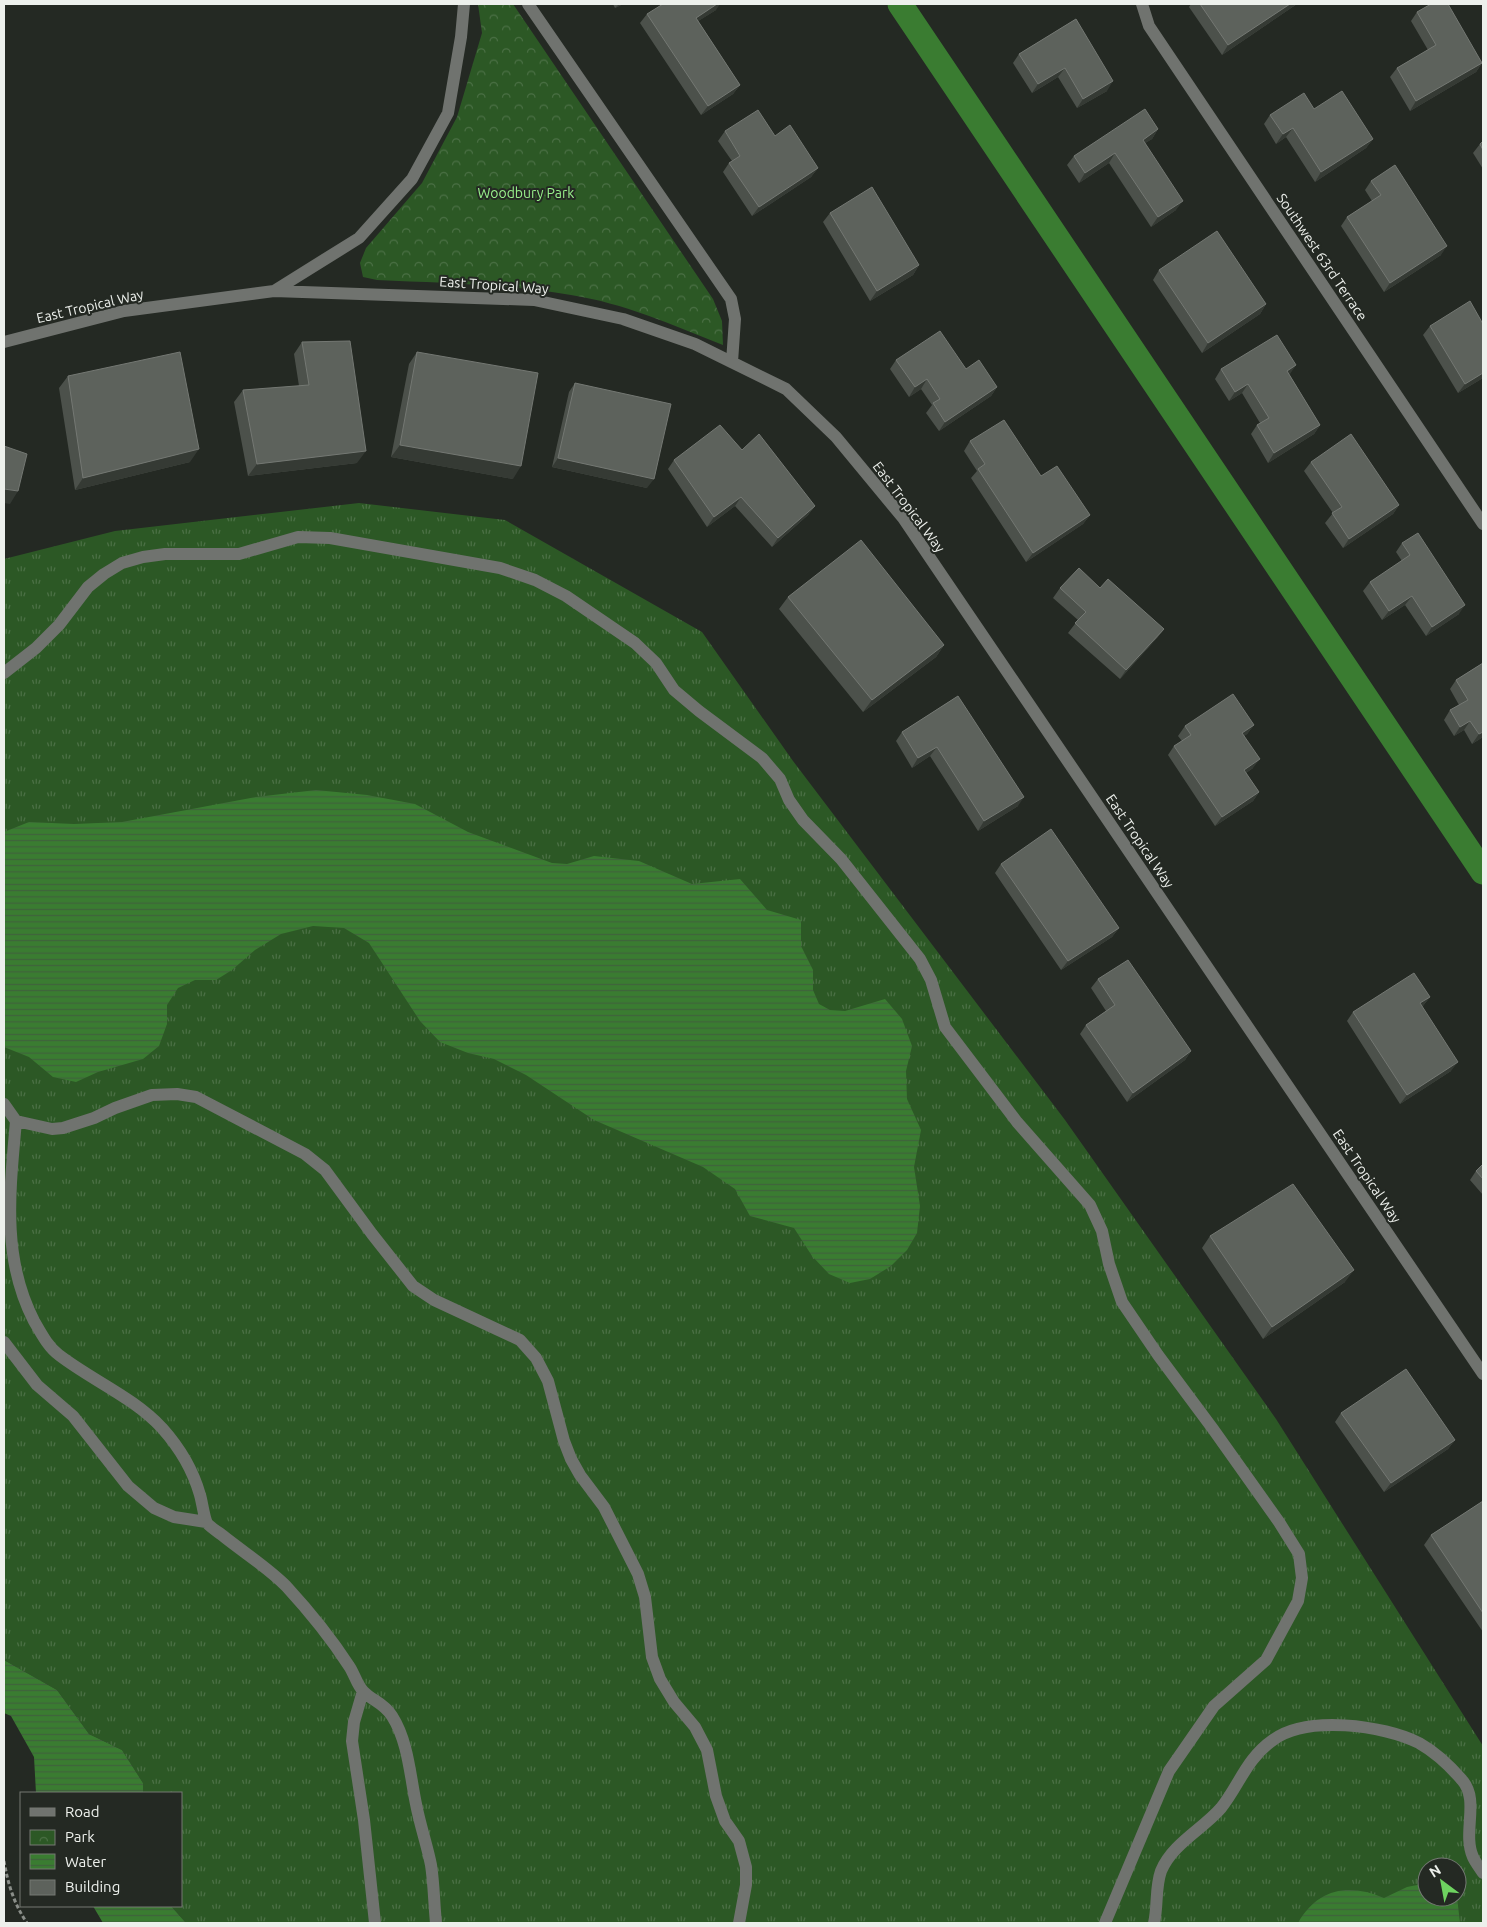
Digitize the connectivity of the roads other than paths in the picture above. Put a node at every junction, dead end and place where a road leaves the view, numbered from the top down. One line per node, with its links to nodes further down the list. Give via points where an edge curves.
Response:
1 (464, 4): 4 (street, East Tropical Way, via 448,113 412,179 359,238)
2 (528, 4): 6 (street, via 731,299 735,319)
3 (1142, 4): 7 (street, Southwest 63rd Terrace, via 1149,26)
4 (274, 291): 5 (street, East Tropical Way, via 124,311); 6 (street, East Tropical Way, via 534,300 623,319 695,344)
5 (4, 342)
6 (732, 362): 12 (street, East Tropical Way, via 786,389 836,437 903,518)
7 (1483, 524)
8 (4, 673): 19 (street, via 59,625 88,588 122,563 165,554 239,554 298,538 330,538 500,568 536,580 566,596 635,643 656,663 674,690 762,758 780,779 789,800 804,820 841,858 920,959 931,980 945,1027 1017,1122 1090,1205 1102,1232 1122,1302 1279,1522 1298,1554 1302,1578 1298,1601 1266,1660 1214,1706 1169,1771)
9 (4, 1104): 10 (street)
10 (16, 1121): 13 (street, via 11,1250 29,1311 57,1354 141,1409 174,1442 199,1490); 18 (street, via 52,1129 63,1128 152,1095 196,1097 304,1154 325,1170 413,1286 434,1300 520,1340 536,1358 548,1381 571,1459 604,1507 638,1574 645,1596 652,1657 660,1679 707,1750 716,1796 725,1821 739,1841 746,1867)
11 (4, 1342): 13 (street, via 37,1385 73,1416 128,1486 154,1508 174,1518)
12 (1483, 1374)
13 (206, 1522): 14 (street, via 276,1576 303,1604 349,1666)
14 (362, 1691): 16 (street, via 352,1741); 17 (street, via 392,1715 402,1738 431,1866)
15 (1483, 1873): 20 (street, via 1472,1856 1469,1839 1470,1796 1464,1782 1443,1760 1419,1743 1382,1730 1351,1725 1315,1725 1293,1729 1258,1753 1221,1808 1174,1852 1162,1869 1158,1883)
16 (375, 1923)
17 (436, 1923)
18 (739, 1923)
19 (1105, 1923)
20 (1154, 1923)

